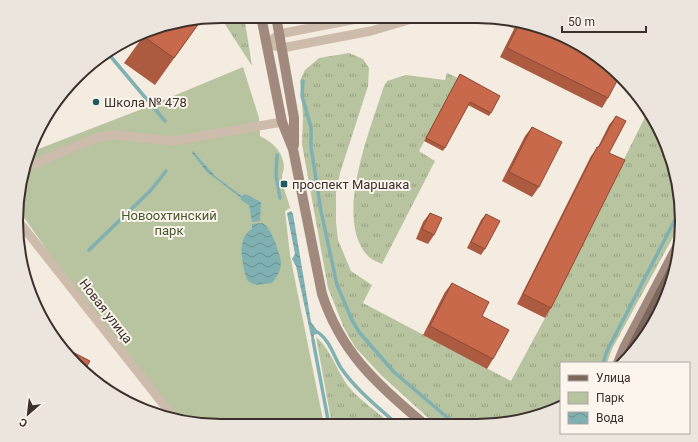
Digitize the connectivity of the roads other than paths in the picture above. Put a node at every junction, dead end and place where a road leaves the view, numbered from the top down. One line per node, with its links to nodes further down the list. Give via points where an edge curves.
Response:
1 (262, 23): 6 (street)
2 (277, 23): 5 (street)
3 (336, 23): 5 (street)
4 (398, 23): 7 (street, via 371,31)
5 (279, 34): 6 (street); 7 (street)
6 (267, 44): 7 (street); 8 (street)
7 (282, 48): 9 (street, via 294,118)
8 (282, 122): 9 (street); 10 (street, via 173,141 114,135 98,137)
9 (293, 150): 17 (street, via 322,294 336,329 368,374)
10 (31, 165)
11 (23, 227): 16 (street, Новая улица)
12 (671, 258): 15 (street)
13 (663, 289): 14 (main road)
14 (638, 336)
15 (620, 358)
16 (169, 412)
17 (418, 419)

